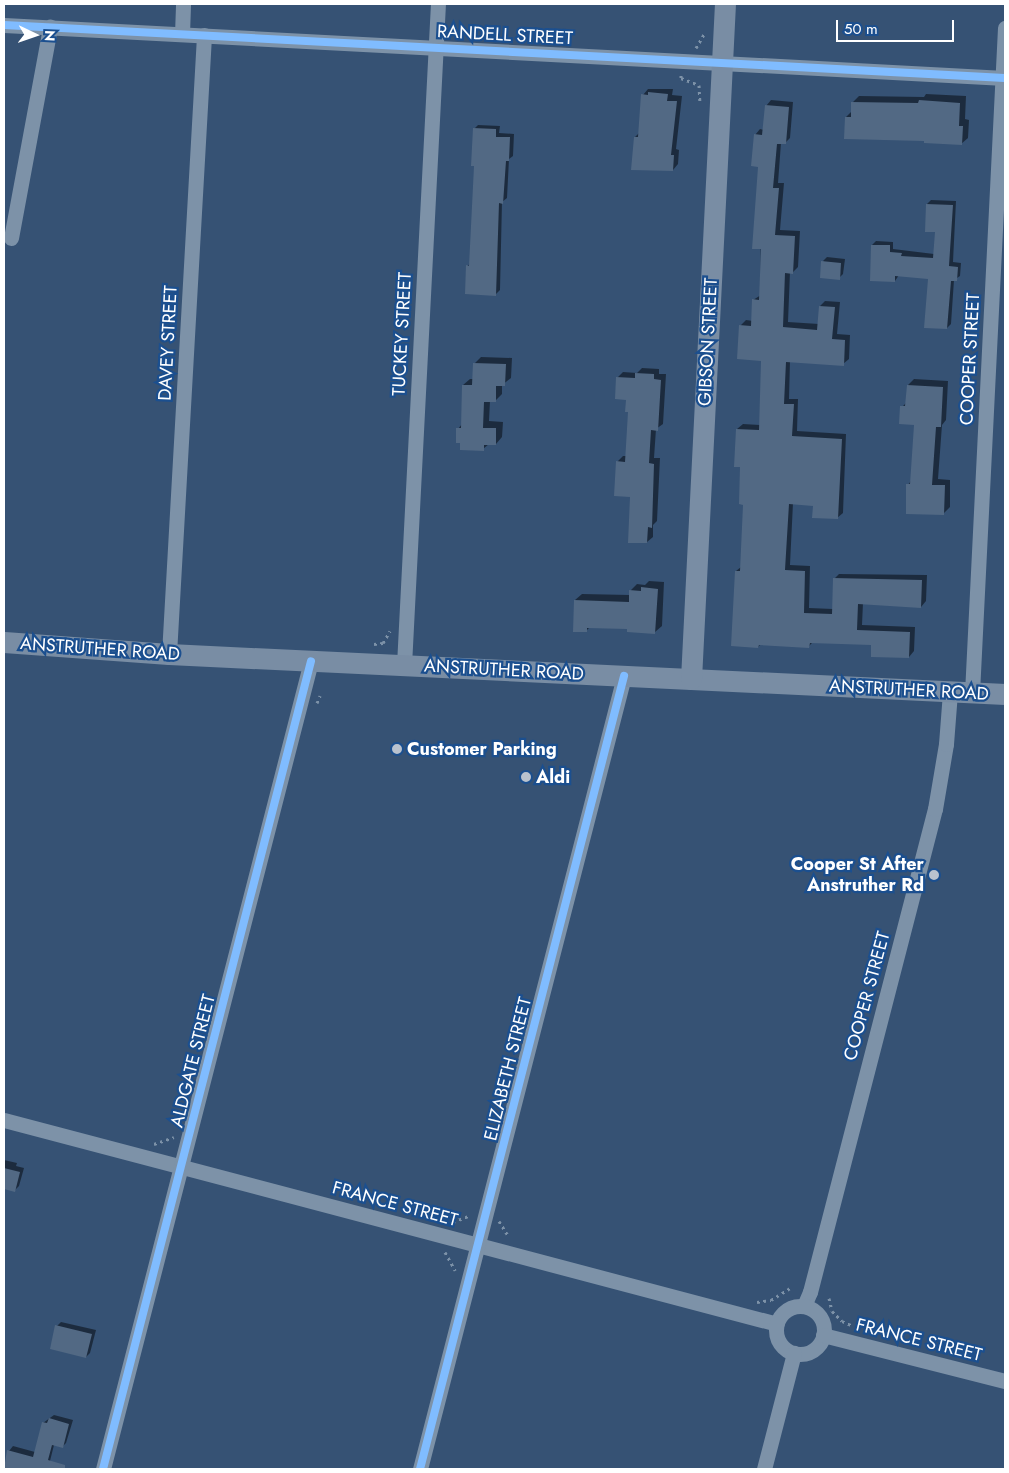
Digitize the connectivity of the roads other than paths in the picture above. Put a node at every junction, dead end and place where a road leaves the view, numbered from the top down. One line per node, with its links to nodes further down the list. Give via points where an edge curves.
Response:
1 (183, 4): 7 (street)
2 (438, 4): 9 (street, TUCKEY STREET)
3 (725, 4): 10 (main road, GIBSON STREET)
4 (4, 25): 5 (street, RANDELL STREET)
5 (50, 27): 7 (street, RANDELL STREET); 12 (street)
6 (1005, 28): 11 (street, COOPER STREET)
7 (182, 34): 8 (street, RANDELL STREET)
8 (204, 35): 9 (street, RANDELL STREET); 14 (street, DAVEY STREET)
9 (436, 46): 10 (street, RANDELL STREET); 16 (street, TUCKEY STREET)
10 (722, 62): 11 (street, RANDELL STREET); 18 (main road, GIBSON STREET)
11 (1004, 78): 20 (street, COOPER STREET)
12 (11, 238)
13 (4, 642): 14 (main road, ANSTRUTHER ROAD)
14 (169, 654): 15 (main road, ANSTRUTHER ROAD)
15 (312, 661): 16 (main road, ANSTRUTHER ROAD); 23 (street, ALDGATE STREET)
16 (404, 665): 17 (main road, ANSTRUTHER ROAD)
17 (624, 676): 18 (main road, ANSTRUTHER ROAD); 24 (street, ELIZABETH STREET)
18 (691, 679): 19 (main road, ANSTRUTHER ROAD)
19 (950, 692): 20 (main road, ANSTRUTHER ROAD); 25 (street, COOPER STREET, via 946,744 935,809)
20 (972, 693): 21 (main road, ANSTRUTHER ROAD)
21 (1005, 694)
22 (4, 1120): 23 (street, FRANCE STREET)
23 (181, 1166): 24 (street, FRANCE STREET); 30 (street, ALDGATE STREET)
24 (478, 1245): 26 (street, FRANCE STREET); 31 (street, ELIZABETH STREET)
25 (804, 1306): 26 (street, via 784,1312); 27 (street, via 818,1313 824,1327)
26 (777, 1324): 28 (street, via 776,1331 782,1345)
27 (823, 1335): 28 (street, via 809,1352); 29 (street, FRANCE STREET)
28 (794, 1352): 32 (street)
29 (1005, 1381)
30 (103, 1469)
31 (420, 1469)
32 (764, 1469)

